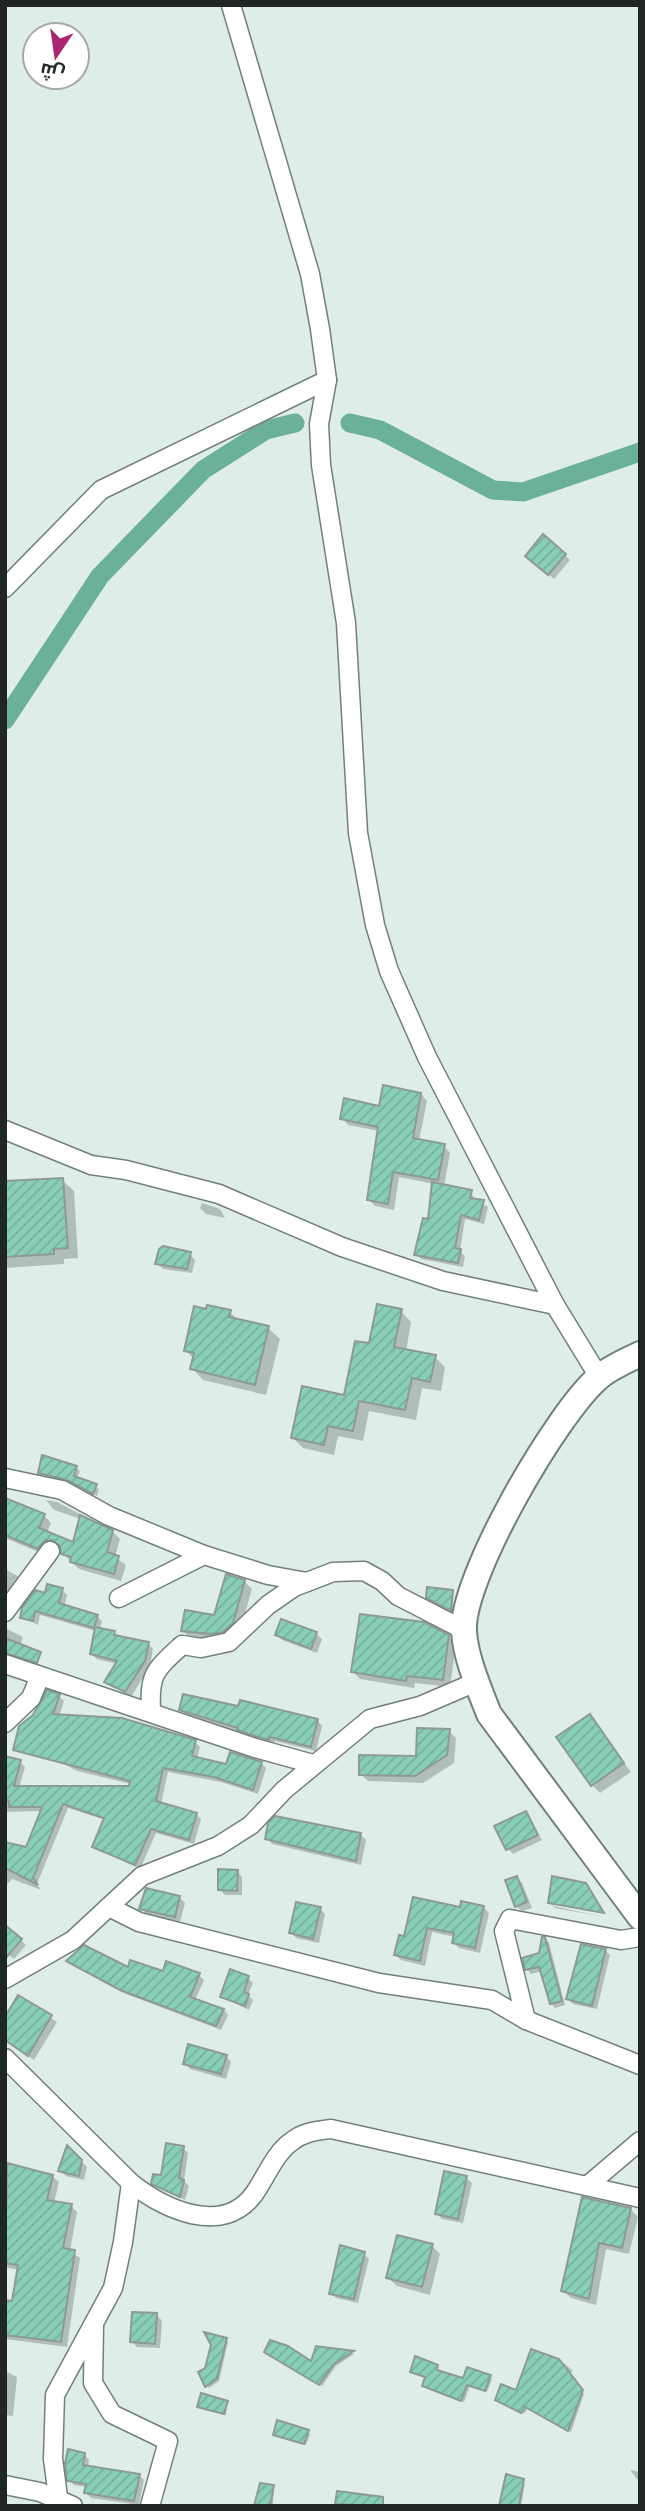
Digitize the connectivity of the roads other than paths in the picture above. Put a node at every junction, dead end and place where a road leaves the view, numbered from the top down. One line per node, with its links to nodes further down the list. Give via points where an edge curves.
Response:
1 (231, 5): 2 (street, via 310,274)
2 (327, 380): 3 (street, via 101,490); 5 (street, via 319,424 321,465 346,623 358,833 375,925 406,1014)
3 (5, 588)
4 (5, 1130): 5 (street, via 91,1165 219,1194 342,1247 443,1281)
5 (555, 1305): 7 (street)
6 (640, 1354): 7 (main road)
7 (598, 1377): 14 (main road, via 532,1468 479,1565)
8 (5, 1478): 10 (street, via 62,1490 108,1516)
9 (50, 1551): 13 (street)
10 (204, 1555): 11 (street); 12 (street)
11 (307, 1582): 14 (street, via 332,1573 364,1571 398,1597); 18 (street, via 268,1605 229,1642 201,1648 182,1645 150,1681)
12 (119, 1598)
13 (5, 1612)
14 (464, 1630): 17 (main road)
15 (5, 1664): 16 (street)
16 (40, 1676): 18 (street); 19 (street, via 31,1698)
17 (476, 1682): 20 (street, via 420,1706 370,1719); 22 (main road, via 489,1714)
18 (151, 1712): 20 (street)
19 (5, 1723)
20 (313, 1764): 21 (street, via 251,1825 218,1846 142,1876)
21 (108, 1907): 24 (street, via 73,1940); 25 (street, via 139,1922 379,1983 492,2000)
22 (640, 1917)
23 (640, 1937): 25 (street, via 621,1940 510,1919 504,1931)
24 (5, 1979)
25 (526, 2020): 27 (street)
26 (5, 2058): 29 (street)
27 (640, 2064)
28 (640, 2141): 30 (street)
29 (131, 2183): 30 (street, via 149,2197 192,2215 221,2217 243,2209 288,2143 306,2132 331,2129); 32 (street, via 113,2288)
30 (587, 2186): 31 (street)
31 (640, 2198)
32 (94, 2323): 34 (street, via 55,2395 53,2459); 35 (street, via 93,2383 113,2414 168,2441)
33 (5, 2485): 34 (street)
34 (65, 2502)
35 (150, 2506)

